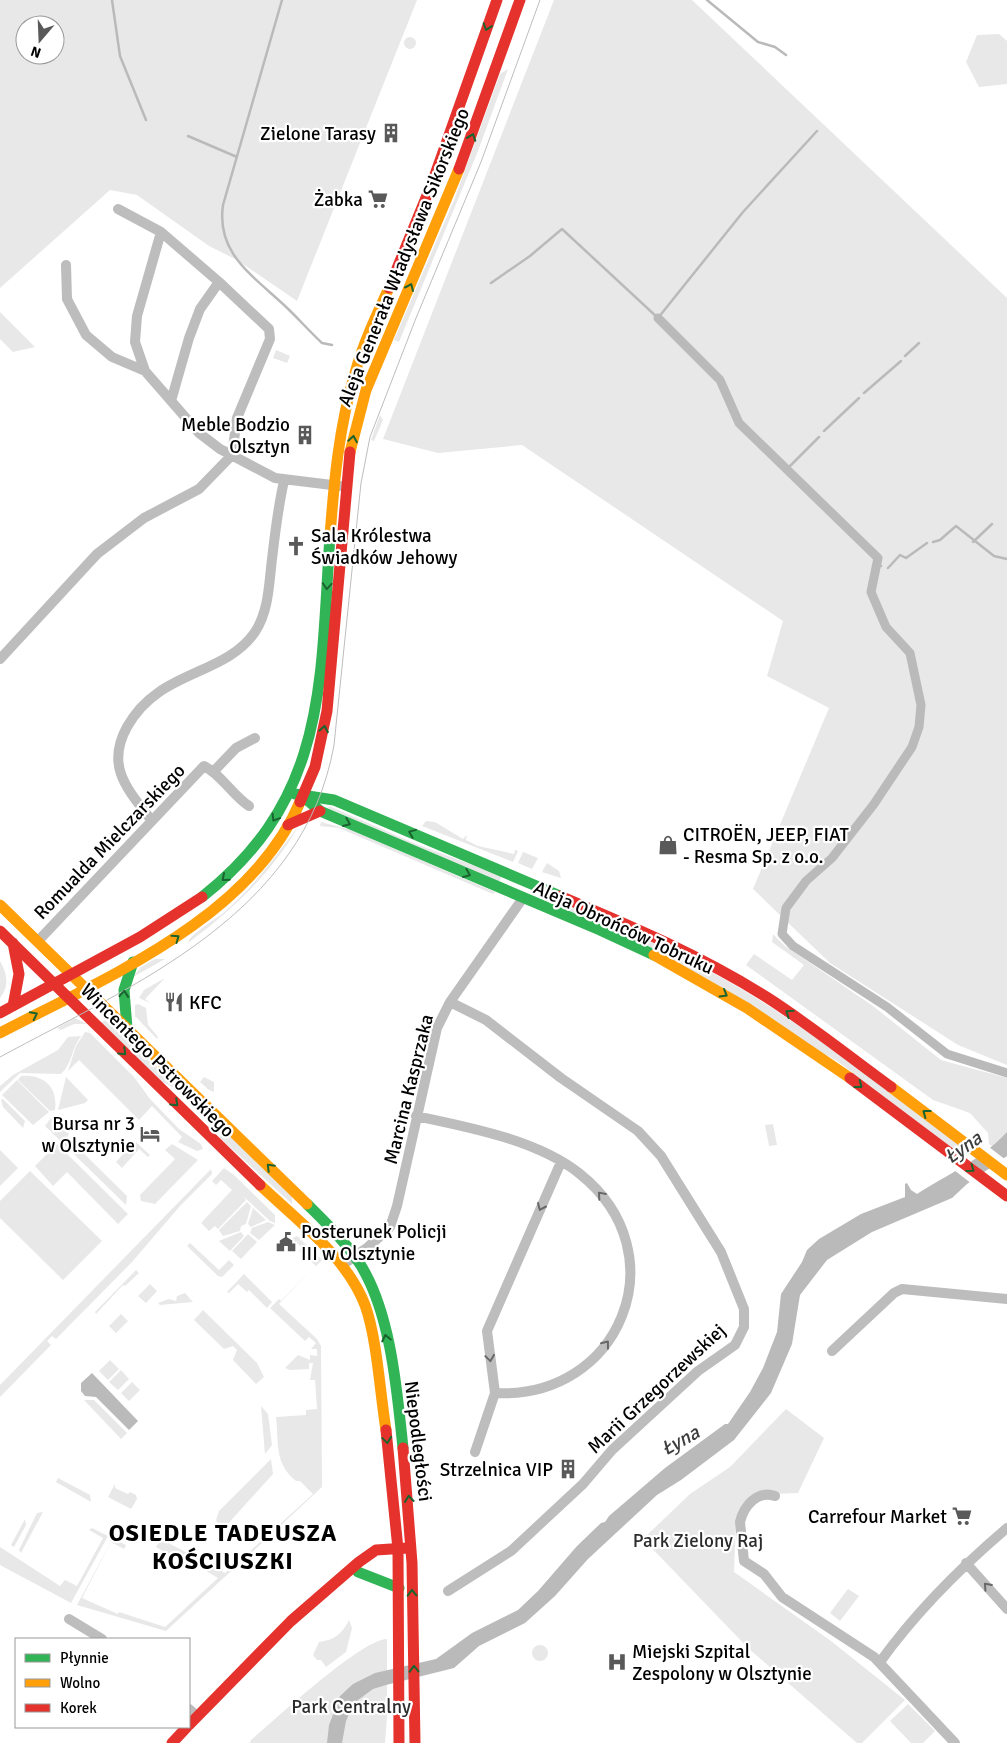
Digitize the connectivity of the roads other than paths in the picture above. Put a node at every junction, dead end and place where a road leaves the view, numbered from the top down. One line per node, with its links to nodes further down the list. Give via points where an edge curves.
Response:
1 (497, 0): 11 (main road, Aleja Generała Władysława Sikorskiego, one-way to 11, via 434,180 362,348 349,395)
2 (520, 0): 12 (main road, Aleja Generała Władysława Sikorskiego, one-way to 2, via 354,432 365,393 456,178)
3 (118, 210): 4 (street)
4 (161, 232): 6 (street); 7 (street, via 136,316 135,342)
5 (66, 265): 7 (street, via 67,299 86,335 112,357)
6 (219, 282): 8 (street, via 200,309); 9 (street, via 269,329 270,339 237,418)
7 (145, 371): 8 (street)
8 (171, 401): 9 (street, via 199,433)
9 (232, 455): 10 (street); 13 (street, via 199,489 144,518 97,554)
10 (284, 480): 11 (street); 20 (street, via 266,605 256,630 239,649 154,694 136,712 119,744 121,776)
11 (333, 485): 12 (street); 16 (main road, Aleja Generała Władysława Sikorskiego, one-way to 16, via 314,712 307,751)
12 (347, 487): 17 (main road, Aleja Generała Władysława Sikorskiego, one-way to 12, via 315,767 326,718)
13 (0, 659)
14 (255, 738): 15 (street, via 236,748)
15 (214, 771): 18 (street, Romualda Mielczarskiego); 20 (street, Romualda Mielczarskiego, via 204,766)
16 (290, 792): 17 (main road, Aleja Obrońców Tobruku); 28 (main road, Aleja Generała Władysława Sikorskiego, one-way to 28, via 258,843 223,880 166,922)
17 (303, 797): 19 (main road, Aleja Obrońców Tobruku); 21 (main road, Aleja Generała Władysława Sikorskiego); 39 (main road, Aleja Obrońców Tobruku, one-way to 17, via 768,998 674,945 334,800)
18 (249, 806)
19 (320, 811): 21 (main road); 22 (main road, Aleja Obrońców Tobruku, one-way to 22)
20 (152, 821): 25 (street, Romualda Mielczarskiego)
21 (288, 825): 27 (main road, Aleja Generała Władysława Sikorskiego, one-way to 21, via 172,940 225,901 260,864)
22 (522, 898): 32 (street, Marcina Kasprzaka); 40 (main road, Aleja Obrońców Tobruku, one-way to 40, via 666,961 747,1008 832,1064)
23 (0, 905): 25 (main road, Wincentego Pstrowskiego)
24 (0, 931): 26 (main road, Wincentego Pstrowskiego)
25 (38, 941): 28 (main road, Wincentego Pstrowskiego)
26 (13, 943): 29 (main road, Wincentego Pstrowskiego); 33 (main road, via 19,974)
27 (133, 962): 30 (main road, Aleja Generała Władysława Sikorskiego); 35 (main road, one-way to 27, via 124,990)
28 (71, 974): 29 (main road, Aleja Generała Władysława Sikorskiego); 30 (main road, Wincentego Pstrowskiego)
29 (54, 982): 31 (main road, Wincentego Pstrowskiego); 33 (main road, Aleja Generała Władysława Sikorskiego)
30 (86, 988): 31 (main road, Aleja Generała Władysława Sikorskiego); 35 (main road, Wincentego Pstrowskiego)
31 (69, 997): 36 (main road, Aleja Generała Władysława Sikorskiego, one-way to 31); 42 (main road, Wincentego Pstrowskiego, one-way to 42)
32 (450, 1002): 37 (street, Marcina Kasprzaka, via 437,1028); 57 (street, Marii Grzegorzewskiej, via 486,1020 638,1131 661,1156 721,1252 744,1309 744,1327 735,1345 698,1371 612,1450 583,1484 511,1551)
33 (13, 1006): 34 (main road, Aleja Generała Władysława Sikorskiego)
34 (0, 1013)
35 (126, 1028): 41 (main road, Wincentego Pstrowskiego, one-way to 35)
36 (0, 1033)
37 (416, 1116): 38 (street, via 500,1136); 43 (street, Marcina Kasprzaka, via 390,1227)
38 (561, 1162): 47 (street, one-way to 47, via 487,1331); 47 (street, one-way to 38, via 517,1394 572,1376 605,1347 624,1314 630,1292 630,1258 622,1228 603,1197 580,1173)
39 (1007, 1174)
40 (1007, 1196)
41 (305, 1202): 42 (street); 43 (main road, Wincentego Pstrowskiego)
42 (292, 1214): 44 (main road, Wincentego Pstrowskiego)
43 (355, 1256): 44 (street, Marcina Kasprzaka); 51 (main road, Niepodległości, one-way to 43, via 401,1426 390,1356 377,1302)
44 (342, 1265): 52 (main road, Niepodległości, one-way to 52, via 365,1306 371,1330 390,1457)
45 (1007, 1299): 46 (street, via 902,1288)
46 (832, 1351)
47 (495, 1393): 48 (street)
48 (475, 1452)
49 (775, 1496): 61 (street, via 766,1493 756,1496 741,1516 744,1561 764,1574 782,1597)
50 (1007, 1528): 53 (street)
51 (412, 1547): 52 (main road); 66 (main road, Niepodległości, one-way to 51)
52 (398, 1549): 54 (main road); 55 (main road, via 376,1550); 56 (main road, Niepodległości)
53 (966, 1563): 58 (street, one-way to 53); 61 (street)
54 (358, 1572): 55 (main road); 56 (main road)
55 (338, 1581): 62 (main road, via 291,1621)
56 (399, 1588): 65 (main road, Niepodległości)
57 (448, 1591)
58 (1007, 1609)
59 (69, 1619): 60 (street)
60 (100, 1638)
61 (880, 1662): 67 (street)
62 (190, 1719)
63 (183, 1728): 64 (main road)
64 (172, 1743)
65 (399, 1743)
66 (415, 1743)
67 (955, 1743)

